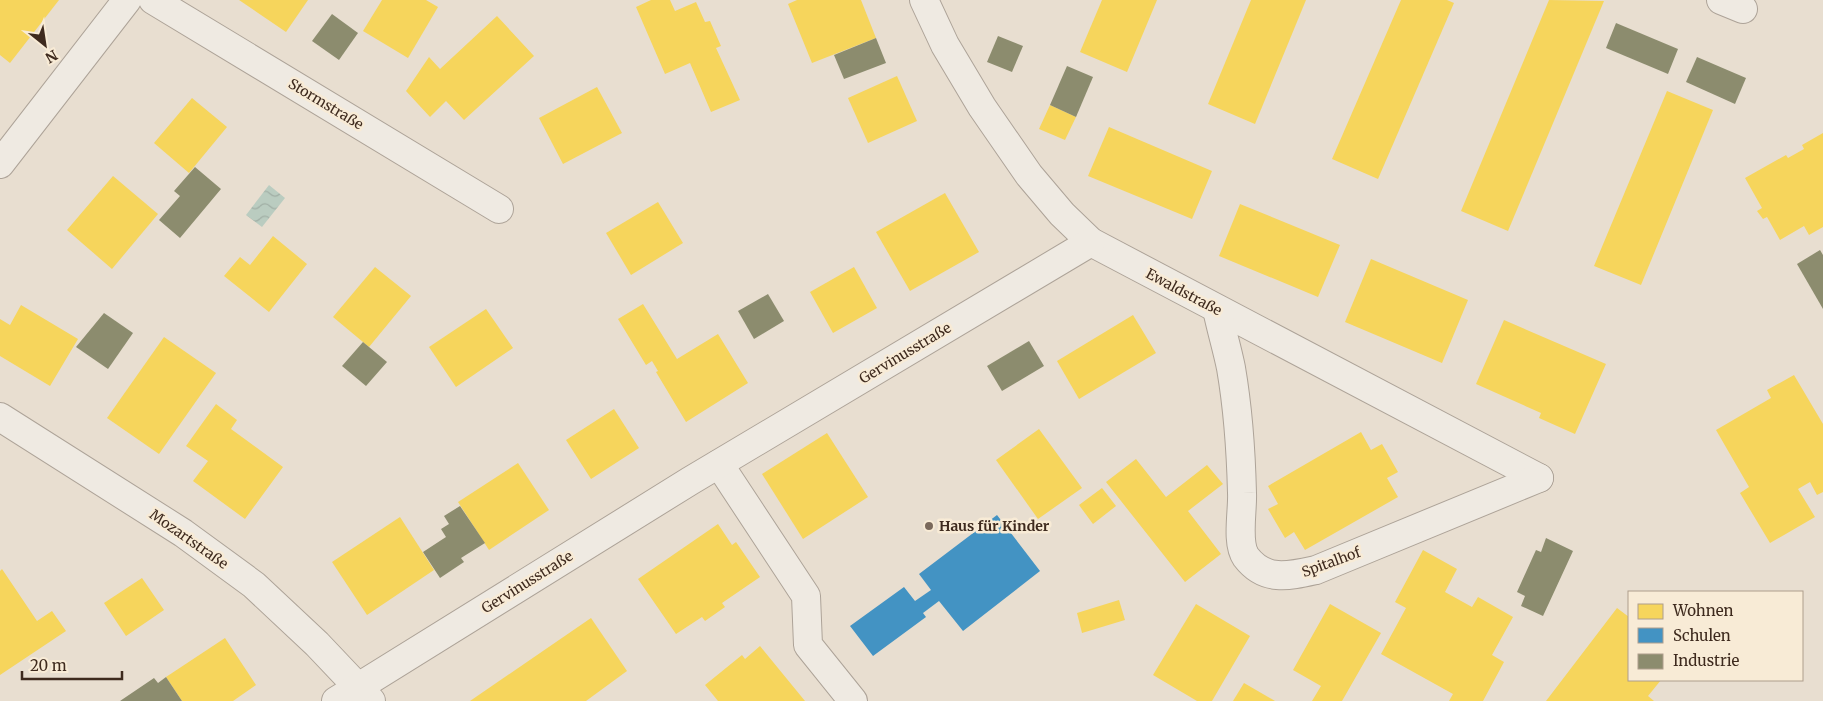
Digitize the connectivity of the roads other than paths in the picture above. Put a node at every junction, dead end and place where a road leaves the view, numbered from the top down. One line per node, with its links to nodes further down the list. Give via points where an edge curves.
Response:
1 (128, 0): 4 (street)
2 (153, 0): 5 (street, Stormstraße)
3 (924, 0): 6 (street, Ewaldstraße, via 945,45 982,107 1029,175)
4 (0, 164)
5 (499, 209)
6 (1091, 242): 7 (street, Ewaldstraße); 9 (street, Gervinusstraße)
7 (1217, 309): 10 (street, Ewaldstraße); 10 (street, Spitalhof, via 1231,368 1241,455 1243,505 1240,539 1245,556 1271,575 1288,576 1316,570)
8 (0, 417): 11 (street, Mozartstraße, via 183,533 254,585 318,644)
9 (719, 464): 11 (street, Gervinusstraße); 12 (street, via 806,596 808,645)
10 (1539, 478)
11 (355, 696)
12 (853, 701)

